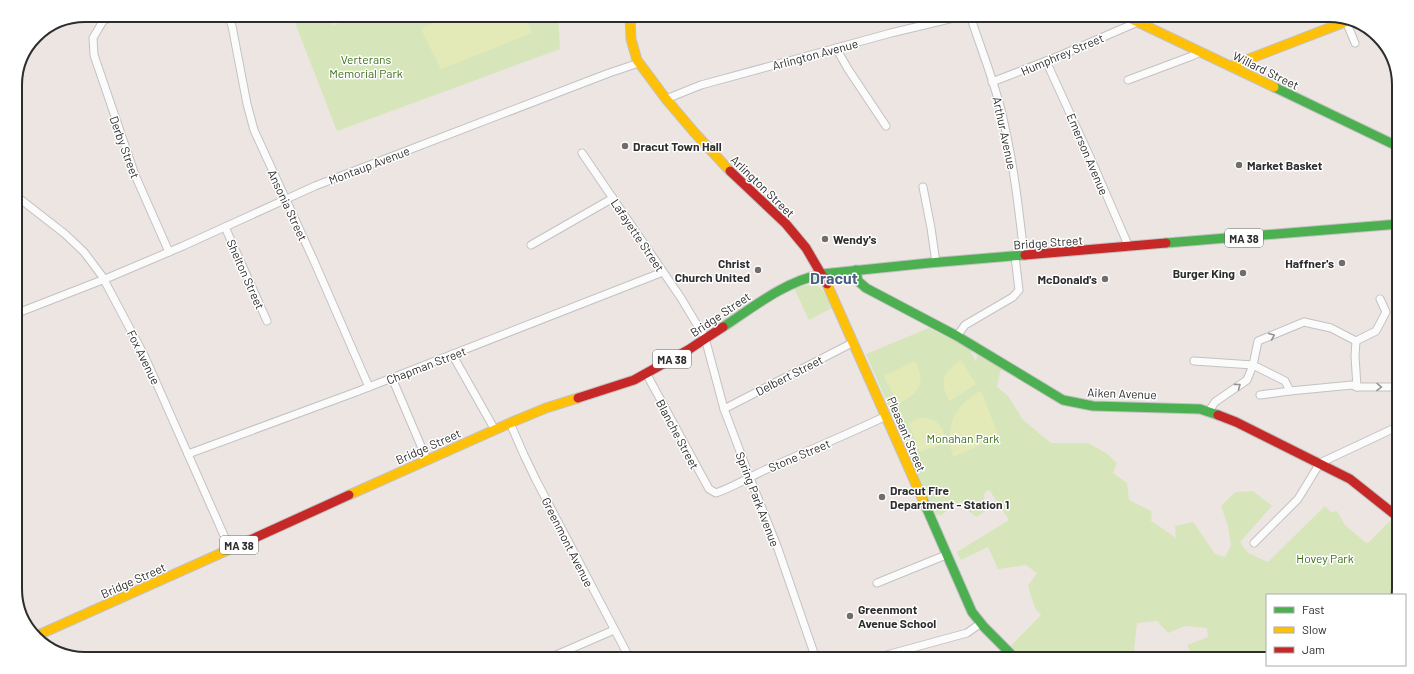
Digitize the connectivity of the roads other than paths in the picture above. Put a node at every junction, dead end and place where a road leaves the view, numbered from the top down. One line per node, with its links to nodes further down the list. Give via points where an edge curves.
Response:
1 (102, 22): 29 (street, Derby Street, via 93,38 94,55 135,175)
2 (230, 22): 23 (street, Ansonia Street, via 254,130)
3 (630, 22): 13 (main road, Arlington Street, via 631,39)
4 (932, 22): 10 (street, Arlington Avenue)
5 (972, 22): 16 (street, Arthur Avenue)
6 (1138, 22): 11 (main road, Willard Street); 12 (street, Humphrey Street)
7 (1340, 23): 14 (main road)
8 (1349, 25): 9 (street)
9 (1355, 43)
10 (836, 48): 17 (street, Arlington Avenue, via 701,85); 18 (street)
11 (1200, 52): 14 (main road, Willard Street); 15 (street)
12 (1046, 61): 16 (street, Humphrey Street); 28 (street, Emerson Avenue)
13 (639, 63): 17 (main road, Arlington Street); 23 (street, Montaup Avenue, via 388,157)
14 (1231, 66): 19 (main road, Willard Street)
15 (1128, 80)
16 (992, 82): 30 (street, Arthur Avenue, via 1004,122 1013,170 1019,210)
17 (666, 99): 34 (main road, Arlington Street, via 729,170 786,224 806,248)
18 (886, 126)
19 (1392, 144)
20 (582, 153): 22 (street, Lafayette Street)
21 (923, 187): 31 (street)
22 (613, 198): 27 (street); 33 (street, Lafayette Street)
23 (285, 200): 26 (street, Montaup Avenue); 48 (street, Ansonia Street)
24 (22, 201): 35 (street, Fox Avenue, via 84,252)
25 (1392, 225): 28 (main road, Bridge Street / MA 38)
26 (225, 227): 29 (street, Montaup Avenue); 38 (street, Shelton Street)
27 (531, 245)
28 (1129, 247): 30 (main road, Bridge Street / MA 38)
29 (169, 252): 35 (street, Montaup Avenue)
30 (1019, 256): 31 (main road, Bridge Street / MA 38); 39 (street, Arthur Avenue, via 1019,290 1013,297 965,325)
31 (936, 262): 32 (main road, Bridge Street / MA 38)
32 (856, 270): 34 (main road, Bridge Street / MA 38); 39 (main road, Aiken Avenue, via 858,281 866,288)
33 (663, 272): 40 (street, Lafayette Street); 43 (street, Chapman Street)
34 (822, 274): 40 (main road, Bridge Street / MA 38, via 783,287); 42 (main road, Pleasant Street)
35 (104, 280): 37 (street, Montaup Avenue); 59 (street, Fox Avenue, via 144,355)
36 (1380, 299): 41 (street, via 1386,312 1376,331)
37 (22, 311)
38 (267, 321)
39 (957, 336): 54 (main road, Aiken Avenue, via 1063,400 1093,406 1168,407)
40 (705, 338): 46 (main road, Bridge Street / MA 38); 53 (street, Spring Park Avenue)
41 (1356, 341): 45 (street, one-way to 41, via 1258,341 1304,322 1331,328); 49 (street)
42 (854, 342): 53 (street, Delbert Street); 55 (main road, Pleasant Street)
43 (452, 354): 47 (street, Chapman Street); 58 (street)
44 (1194, 361): 45 (street)
45 (1253, 365): 51 (street, via 1285,381); 54 (street, one-way to 45, via 1215,402 1247,380)
46 (646, 373): 56 (main road, Bridge Street / MA 38, via 619,385); 63 (street, Blanche Street, via 697,469)
47 (392, 378): 48 (street, Chapman Street); 60 (street)
48 (369, 387): 59 (street, Chapman Street)
49 (1357, 387): 50 (street, one-way to 50); 51 (street)
50 (1392, 387)
51 (1290, 391): 52 (street)
52 (1260, 395)
53 (724, 409): 62 (street, Spring Park Avenue)
54 (1209, 411): 61 (main road, Aiken Avenue)
55 (886, 416): 62 (street, Stone Street); 67 (main road, Pleasant Street)
56 (510, 422): 58 (main road, Bridge Street / MA 38); 70 (street, Greenmont Avenue, via 524,455)
57 (1392, 429): 61 (street)
58 (495, 430): 60 (main road, Bridge Street / MA 38)
59 (188, 454): 66 (street, Fox Avenue)
60 (427, 460): 66 (main road, Bridge Street / MA 38)
61 (1320, 463): 64 (main road, Aiken Avenue, via 1350,479); 65 (street, via 1298,499)
62 (750, 478): 63 (street, Stone Street, via 731,488); 74 (street, Spring Park Avenue, via 777,546)
63 (713, 492)
64 (1392, 512)
65 (1254, 543)
66 (230, 549): 71 (main road, Bridge Street / MA 38)
67 (946, 555): 68 (street); 69 (main road, Pleasant Street, via 972,612)
68 (877, 583)
69 (981, 623): 75 (street, via 967,633); 76 (main road, Pleasant Street)
70 (614, 630): 72 (street); 73 (street, Greenmont Avenue)
71 (41, 634)
72 (563, 652)
73 (626, 652)
74 (814, 652)
75 (898, 652)
76 (1009, 652)

